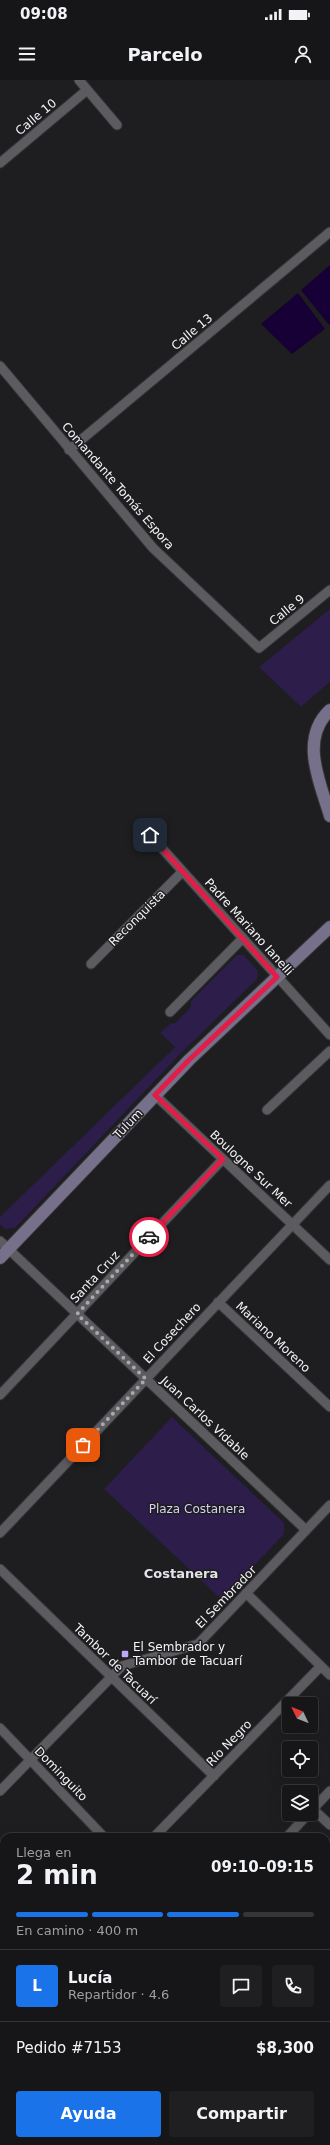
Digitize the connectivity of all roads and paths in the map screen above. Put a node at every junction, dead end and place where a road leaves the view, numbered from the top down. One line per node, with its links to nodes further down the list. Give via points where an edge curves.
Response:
1 (79, 80): 2 (street)
2 (87, 90): 3 (street); 4 (street, Calle 10)
3 (117, 125)
4 (0, 163)
5 (330, 232): 7 (street, Calle 13)
6 (0, 366): 7 (street, Comandante Tomás Espora)
7 (69, 450): 9 (street, Comandante Tomás Espora, via 153,548)
8 (330, 590): 9 (street, Calle 9)
9 (259, 648)
10 (330, 710): 11 (street, via 317,726 313,744 315,763)
11 (330, 816)
12 (150, 835): 13 (street, Padre Mariano Ianelli)
13 (182, 872): 15 (street, Padre Mariano Ianelli); 16 (street, Reconquista)
14 (330, 927): 17 (street)
15 (242, 938): 17 (street, Padre Mariano Ianelli); 18 (street)
16 (91, 964)
17 (277, 977): 19 (street, Padre Mariano Ianelli); 21 (street, Tulum)
18 (170, 1012)
19 (330, 1035)
20 (330, 1052): 22 (street)
21 (155, 1095): 23 (street, Boulogne Sur Mer); 26 (street, Tulum)
22 (267, 1110)
23 (223, 1159): 25 (street, Boulogne Sur Mer); 30 (street, Santa Cruz)
24 (330, 1185): 25 (street, El Cosechero)
25 (292, 1224): 28 (street, Boulogne Sur Mer); 29 (street, El Cosechero)
26 (4, 1245): 27 (street, Tulum); 30 (street, Juan Carlos Vidable)
27 (0, 1258)
28 (330, 1260)
29 (218, 1302): 31 (street, El Cosechero); 33 (street, Mariano Moreno)
30 (77, 1314): 31 (street, Juan Carlos Vidable); 32 (street, Santa Cruz)
31 (146, 1379): 35 (street, Juan Carlos Vidable); 36 (street, El Cosechero)
32 (0, 1395)
33 (330, 1407)
34 (330, 1505): 35 (street, El Sembrador)
35 (306, 1530): 38 (street, El Sembrador)
36 (0, 1532)
37 (0, 1569): 41 (street, Tambor de Tacuarí)
38 (246, 1593): 39 (street); 41 (street, El Sembrador, via 198,1644 122,1666)
39 (321, 1666): 40 (street); 44 (street, Río Negro)
40 (330, 1675)
41 (112, 1677): 43 (street, El Sembrador); 44 (street, Tambor de Tacuarí)
42 (0, 1728): 43 (street, Dominguito)
43 (31, 1760): 46 (street, El Sembrador); 51 (street, Dominguito)
44 (214, 1776): 52 (street, Río Negro)
45 (330, 1791): 47 (street)
46 (0, 1792)
47 (318, 1804)
48 (318, 1816): 50 (street)
49 (302, 1821): 53 (street)
50 (330, 1824)
51 (100, 1833)
52 (158, 1833)
53 (291, 1833)

